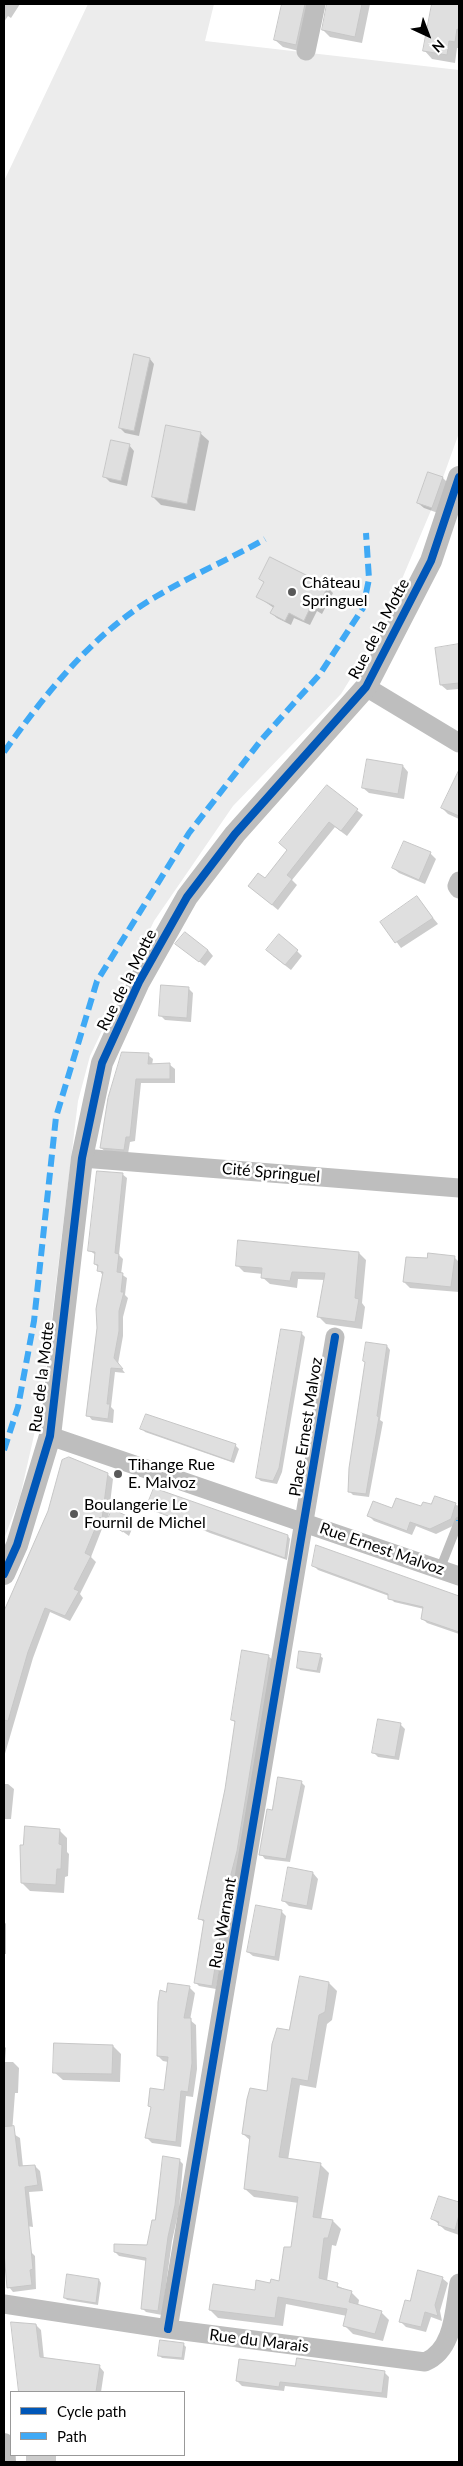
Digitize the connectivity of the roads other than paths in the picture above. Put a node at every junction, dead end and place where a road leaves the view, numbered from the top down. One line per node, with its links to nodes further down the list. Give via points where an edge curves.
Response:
1 (316, 4): 2 (street)
2 (306, 51)
3 (459, 477): 4 (street, Rue de la Motte, via 430,561)
4 (366, 687): 5 (street); 8 (street, Rue de la Motte, via 235,834 187,897 139,982 102,1063)
5 (459, 743)
6 (459, 881): 7 (street)
7 (459, 890)
8 (82, 1158): 9 (street, Cité Springuel); 11 (street, Rue de la Motte)
9 (459, 1188)
10 (335, 1337): 13 (street, Place Ernest Malvoz)
11 (50, 1436): 13 (street, Rue Ernest Malvoz); 15 (street, Rue de la Motte, via 17,1545)
12 (459, 1520): 14 (lane)
13 (304, 1522): 14 (street, Rue Ernest Malvoz); 19 (street, Rue Warnant)
14 (440, 1569): 16 (street, Rue Ernest Malvoz)
15 (4, 1574)
16 (459, 1576)
17 (459, 2284): 19 (street, Rue du Marais, via 448,2338 436,2357 425,2362)
18 (4, 2304): 19 (street, Rue du Marais)
19 (168, 2329)
20 (4, 2444): 21 (street)
21 (5, 2462)

